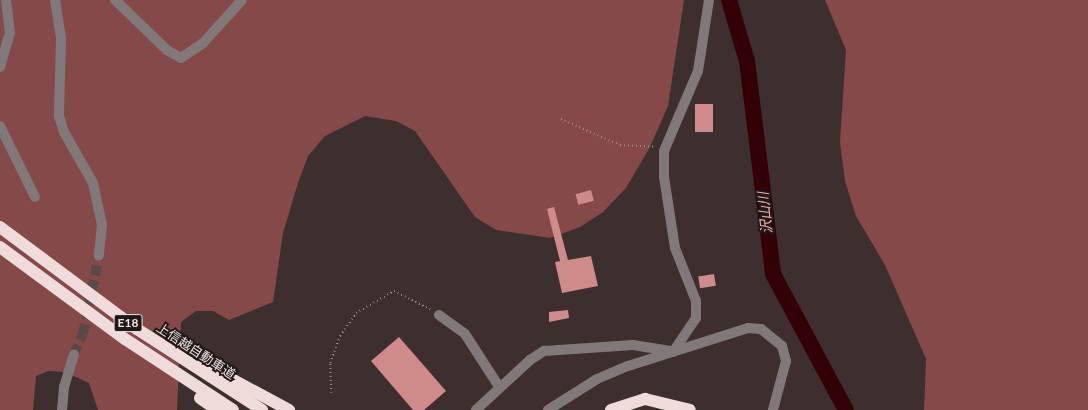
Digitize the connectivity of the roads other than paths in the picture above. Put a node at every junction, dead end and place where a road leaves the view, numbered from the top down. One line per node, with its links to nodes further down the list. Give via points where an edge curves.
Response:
1 (6, 0): 6 (street, via 10,33)
2 (55, 0): 11 (street, via 61,38 59,116 95,189 102,225)
3 (115, 0): 4 (street, via 124,12 167,50 181,58 203,44)
4 (242, 0)
5 (709, 0): 15 (street, via 698,71 665,148 664,177 675,248 696,301 696,318)
6 (0, 68)
7 (0, 126): 8 (street)
8 (34, 197)
9 (0, 227): 12 (highway, 上信越自動車道 / E18)
10 (0, 246): 13 (highway, E18)
11 (99, 256)
12 (95, 299): 21 (highway, 上信越自動車道 / E18); 22 (highway, via 187,355)
13 (74, 303): 19 (highway, via 106,330); 20 (highway, E18)
14 (439, 315): 17 (street, via 465,334)
15 (673, 352): 17 (street, via 633,345 544,352); 24 (street, via 597,379); 27 (street, via 748,328 761,329 774,336 782,346 786,361)
16 (74, 354): 18 (street, via 64,387)
17 (500, 388): 23 (street)
18 (62, 410)
19 (217, 410)
20 (233, 410)
21 (262, 410)
22 (289, 410)
23 (476, 410)
24 (548, 410)
25 (611, 410): 26 (highway, via 645,400)
26 (690, 410)
27 (773, 410)

